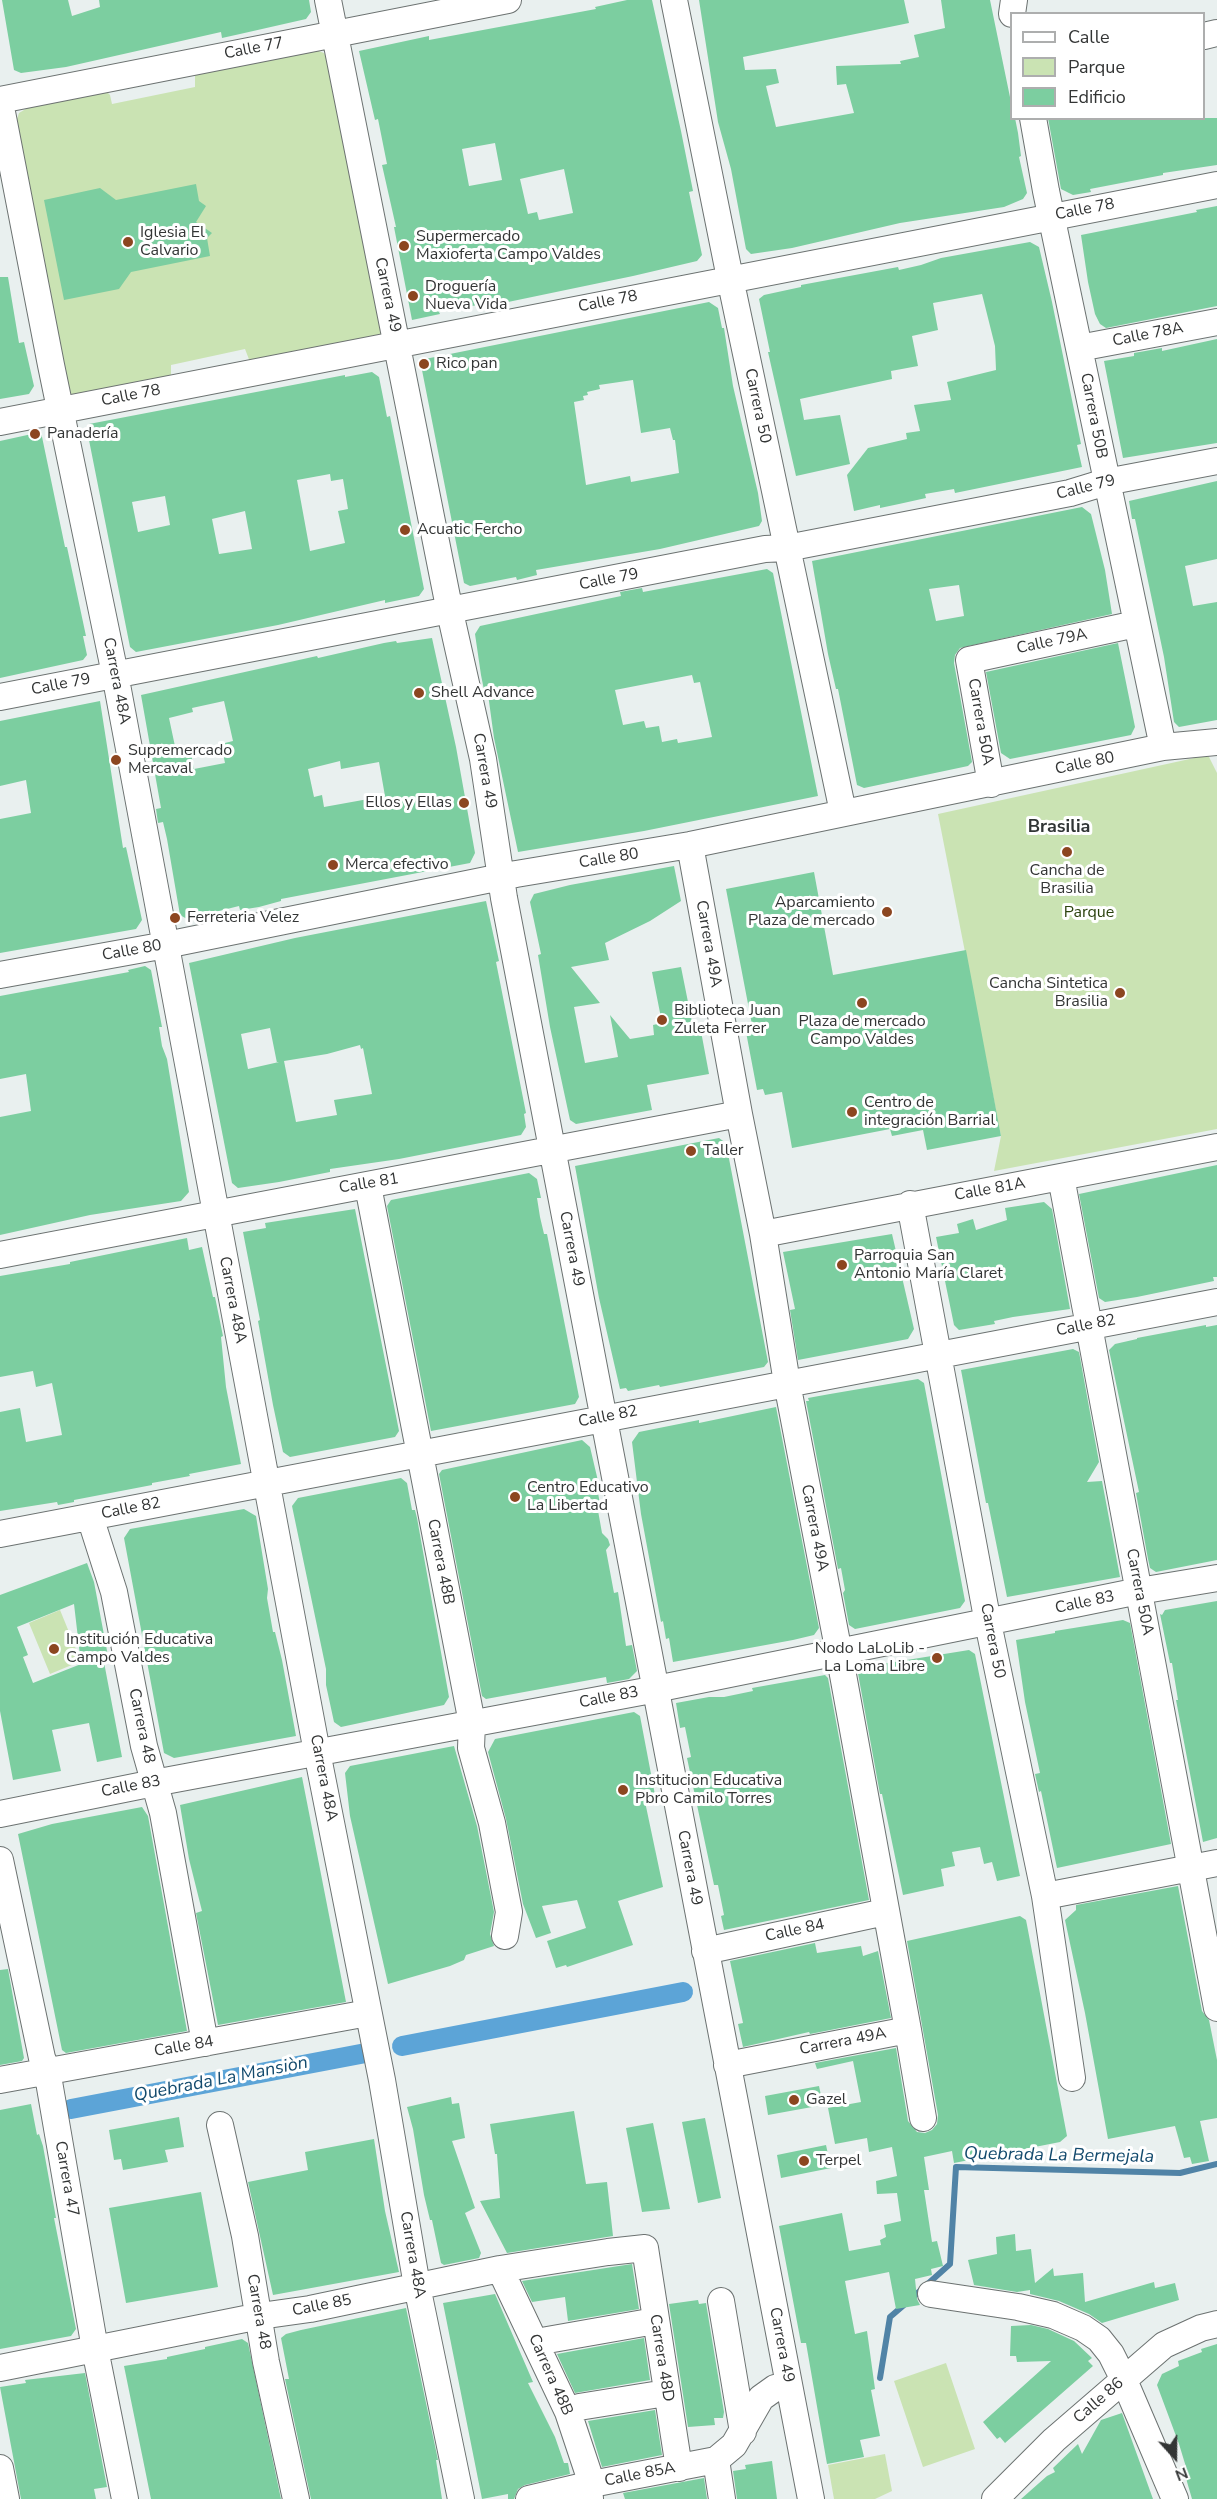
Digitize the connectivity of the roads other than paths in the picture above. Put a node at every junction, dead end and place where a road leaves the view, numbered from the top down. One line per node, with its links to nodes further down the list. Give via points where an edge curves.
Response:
1 (328, 0): 4 (street, Carrera 49)
2 (508, 0): 4 (street, Calle 77)
3 (674, 0): 9 (street, Carrera 50)
4 (334, 34): 5 (street, Calle 77); 11 (street, Carrera 49)
5 (0, 101): 13 (street, Carrera 48A)
6 (1034, 120): 8 (street, Carrera 50B)
7 (1217, 185): 8 (street, Calle 78)
8 (1051, 216): 9 (street, Calle 78); 12 (street, Carrera 50B)
9 (730, 278): 11 (street, Calle 78); 17 (street, Carrera 50)
10 (1217, 322): 12 (street, Calle 78A)
11 (398, 345): 13 (street, Calle 78); 18 (street, Carrera 49)
12 (1079, 348): 16 (street, Carrera 50B)
13 (61, 410): 14 (street, Calle 78); 21 (street, Carrera 48A)
14 (0, 422)
15 (1217, 461): 16 (street, Calle 79)
16 (1106, 482): 17 (street, Calle 79, via 1070,493); 19 (street, Carrera 50B)
17 (787, 548): 18 (street, Calle 79, via 765,549); 26 (street, Carrera 50)
18 (450, 612): 21 (street, Calle 79); 28 (street, Carrera 49, via 483,759)
19 (1136, 624): 20 (street, Calle 79A); 24 (street, Carrera 50B)
20 (969, 660): 25 (street, Carrera 50A)
21 (115, 674): 22 (street, Calle 79); 29 (street, Carrera 48A)
22 (0, 697)
23 (1215, 744): 24 (street, Calle 80)
24 (1163, 747): 25 (street, Calle 80)
25 (991, 783): 26 (street, Calle 80)
26 (843, 812): 27 (street, Calle 80)
27 (690, 845): 28 (street, Calle 80); 31 (street, Carrera 49A)
28 (501, 878): 29 (street, Calle 80); 32 (street, Carrera 49)
29 (166, 945): 30 (street, Calle 80); 37 (street, Carrera 48A)
30 (0, 975)
31 (739, 1114): 32 (street, Calle 81); 38 (street, Carrera 49A)
32 (552, 1148): 35 (street, Calle 81); 44 (street, Carrera 49)
33 (1217, 1148): 34 (street, Calle 81A)
34 (1061, 1177): 36 (street, Calle 81A); 41 (street, Carrera 50A)
35 (368, 1186): 37 (street, Calle 81); 45 (street, Carrera 48B)
36 (910, 1204): 38 (street, Calle 81A); 42 (street, Carrera 50)
37 (216, 1214): 39 (street, Calle 81); 46 (street, Carrera 48A)
38 (764, 1234): 43 (street, Carrera 49A)
39 (0, 1256)
40 (1217, 1302): 41 (street, Calle 82)
41 (1089, 1324): 42 (street, Calle 82); 50 (street, Carrera 50A)
42 (937, 1357): 43 (street, Calle 82); 51 (street, Carrera 50)
43 (787, 1383): 44 (street, Calle 82); 52 (street, Carrera 49A)
44 (603, 1417): 45 (street, Calle 82); 53 (street, Carrera 49)
45 (418, 1453): 46 (street, Calle 82); 54 (street, Carrera 48B)
46 (267, 1483): 47 (street, Calle 82); 55 (street, Carrera 48A)
47 (90, 1517): 48 (street, Calle 82); 56 (street, Carrera 48, via 114,1592)
48 (0, 1534)
49 (1217, 1578): 50 (street, Calle 83)
50 (1139, 1592): 51 (street, Calle 83); 60 (street, Carrera 50A)
51 (988, 1623): 52 (street, Calle 83); 61 (street, Carrera 50)
52 (839, 1653): 53 (street, Calle 83); 62 (street, Carrera 49A)
53 (655, 1689): 54 (street, Calle 83); 65 (street, Carrera 49)
54 (472, 1724): 55 (street, Calle 83); 63 (street, Carrera 48B, via 471,1748 492,1823 509,1912)
55 (317, 1752): 56 (street, Calle 83); 67 (street, Carrera 48A)
56 (154, 1783): 57 (street, Calle 83); 69 (street, Carrera 48, via 163,1813)
57 (0, 1814)
58 (0, 1860): 64 (street, Carrera 47)
59 (1217, 1863): 60 (street)
60 (1190, 1868): 61 (street); 66 (street, Carrera 50A)
61 (1045, 1896): 72 (street, Carrera 50)
62 (885, 1912): 65 (street, Calle 84); 68 (street, Carrera 49A)
63 (505, 1936)
64 (9, 1939): 71 (street, Carrera 47)
65 (705, 1951): 70 (street, Carrera 49)
66 (1217, 2008)
67 (368, 2013): 69 (street, Calle 84); 78 (street, Carrera 48A)
68 (908, 2030): 70 (street, Carrera 49A); 74 (street)
69 (205, 2043): 71 (street, Calle 84)
70 (727, 2065): 88 (street, Carrera 49)
71 (47, 2070): 73 (street, Calle 84); 85 (street, Carrera 47)
72 (1072, 2078)
73 (0, 2080)
74 (923, 2118)
75 (220, 2125): 81 (street, Carrera 48)
76 (645, 2248): 77 (street, Calle 85); 82 (street, Carrera 48D)
77 (500, 2269): 78 (street, Calle 85); 84 (street, Carrera 48B)
78 (417, 2286): 81 (street, Calle 85); 99 (street, Carrera 48A)
79 (931, 2294): 87 (street, via 1018,2307 1053,2315 1083,2328 1111,2354)
80 (722, 2301): 91 (street)
81 (260, 2316): 85 (street, Calle 85); 98 (street, Carrera 48)
82 (655, 2321): 84 (street); 89 (street, Carrera 48D)
83 (1217, 2324): 87 (street, Calle 86, via 1164,2345)
84 (536, 2342): 90 (street, Carrera 48B)
85 (95, 2349): 86 (street, Calle 85); 97 (street, Carrera 47)
86 (0, 2368)
87 (1124, 2380): 103 (street, Calle 86, via 1054,2440); 104 (street)
88 (789, 2385): 91 (street, via 761,2398); 102 (street, Carrera 49)
89 (666, 2393): 90 (street); 94 (street, Carrera 48D)
90 (568, 2412): 95 (street, Carrera 48B, via 588,2472)
91 (743, 2432): 92 (street)
92 (716, 2460): 94 (street, Calle 85A); 101 (street)
93 (0, 2468): 96 (street)
94 (679, 2468): 95 (street, Calle 85A)
95 (590, 2492): 100 (street, Calle 85A)
96 (6, 2499)
97 (126, 2499)
98 (296, 2499)
99 (461, 2499)
100 (529, 2499)
101 (722, 2499)
102 (811, 2499)
103 (995, 2499)
104 (1174, 2499)

